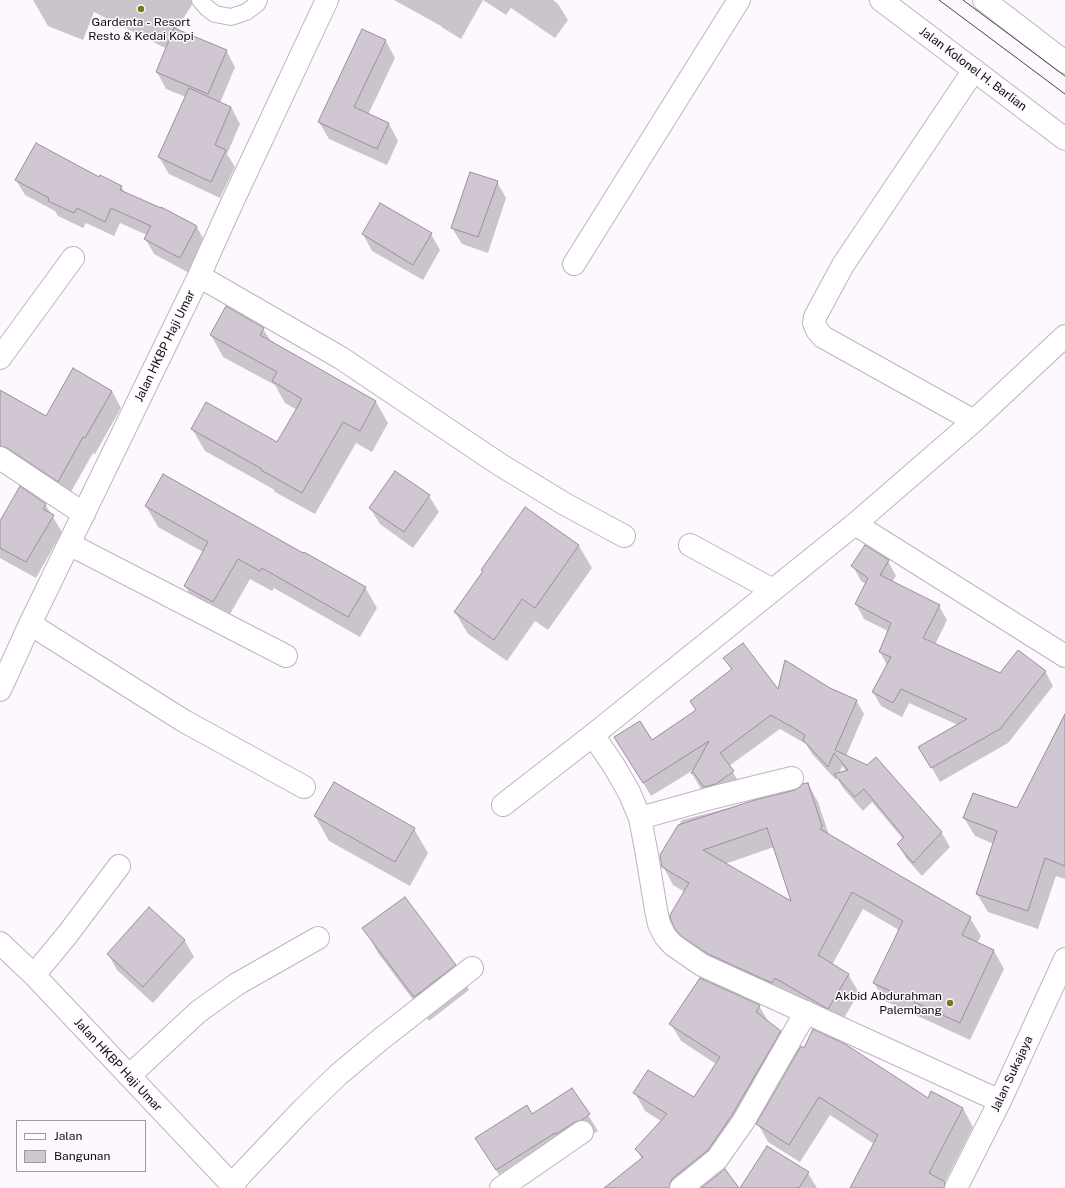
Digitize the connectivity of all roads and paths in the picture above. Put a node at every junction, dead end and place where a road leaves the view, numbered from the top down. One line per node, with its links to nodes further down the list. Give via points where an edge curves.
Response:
1 (200, 0): 2 (lane, via 215,14 231,17 246,12)
2 (259, 0)
3 (327, 0): 12 (main road, Jalan HKBP Haji Umar)
4 (739, 0): 11 (main road)
5 (881, 0): 8 (main road, Jalan Kolonel H. Barlian)
6 (984, 0): 7 (main road)
7 (1065, 62)
8 (974, 70): 9 (main road, Jalan Kolonel H. Barlian); 15 (main road, via 843,265 814,323 823,337)
9 (1065, 138)
10 (73, 258): 14 (main road)
11 (574, 264)
12 (199, 276): 17 (main road, Jalan HKBP Haji Umar); 19 (main road, via 341,358 499,464)
13 (1065, 336): 15 (main road)
14 (0, 358)
15 (974, 421): 18 (main road)
16 (0, 458): 17 (main road)
17 (84, 514): 20 (main road, Jalan HKBP Haji Umar)
18 (855, 524): 22 (main road); 25 (main road)
19 (624, 536)
20 (70, 544): 23 (main road, Jalan HKBP Haji Umar); 24 (main road)
21 (690, 545): 22 (main road)
22 (773, 590): 27 (main road)
23 (30, 624): 26 (main road, Jalan HKBP Haji Umar); 29 (main road, via 184,721)
24 (286, 656)
25 (1065, 656)
26 (0, 690)
27 (593, 735): 30 (main road); 31 (main road, via 629,792)
28 (792, 778): 31 (main road)
29 (304, 787)
30 (503, 805)
31 (640, 818): 38 (main road, via 659,924 672,945 702,965)
32 (119, 866): 37 (main road)
33 (318, 938): 39 (main road, via 237,984 198,1012)
34 (0, 943): 37 (main road, Jalan HKBP Haji Umar)
35 (1065, 959): 40 (main road, Jalan Sukajaya)
36 (472, 968): 42 (main road, via 338,1075 303,1109)
37 (34, 975): 39 (main road, Jalan HKBP Haji Umar)
38 (806, 1012): 40 (main road); 44 (main road, via 742,1122 717,1159)
39 (129, 1076): 42 (main road, Jalan HKBP Haji Umar)
40 (1000, 1101): 45 (main road, Jalan Sukajaya)
41 (582, 1132): 43 (main road)
42 (234, 1186)
43 (500, 1188)
44 (681, 1188)
45 (956, 1188)

